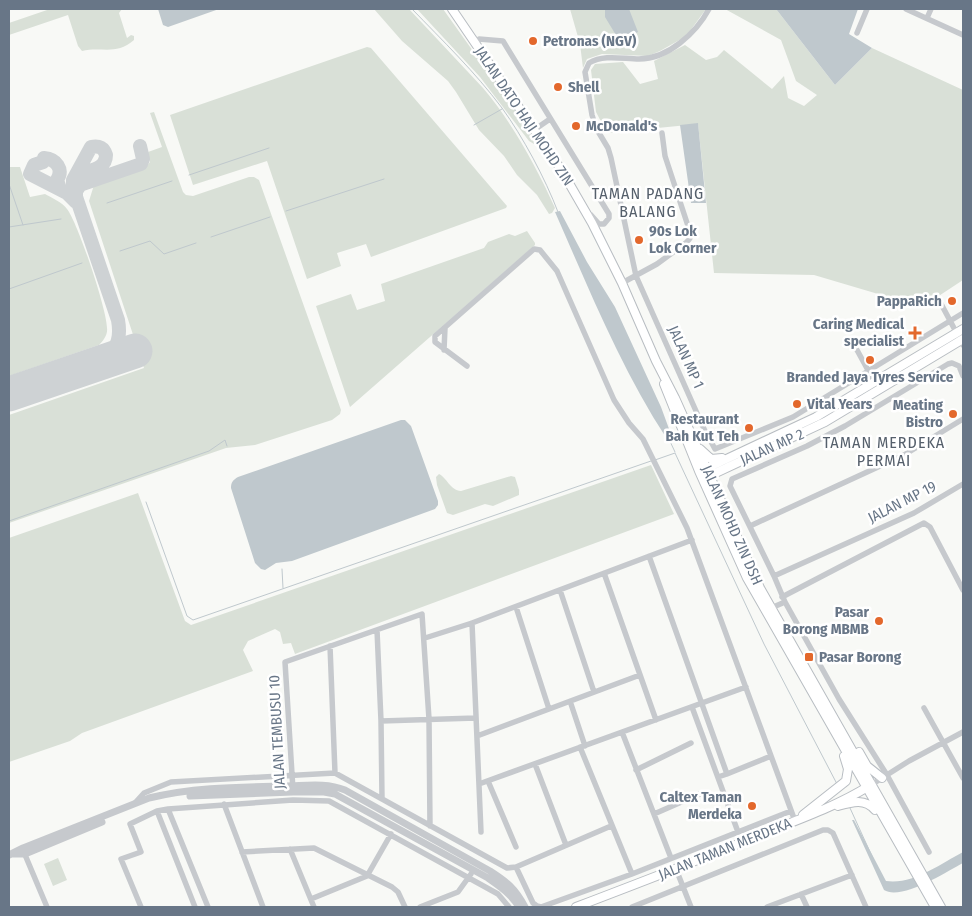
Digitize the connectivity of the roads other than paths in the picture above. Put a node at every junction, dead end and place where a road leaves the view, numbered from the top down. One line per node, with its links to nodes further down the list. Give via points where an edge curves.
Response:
1 (452, 9): 10 (main road, JALAN DATO HAJI MOHD ZIN)
2 (709, 9): 15 (street, via 685,40 659,55 641,59 602,58 589,63 585,72 592,115 608,148 619,189)
3 (867, 9): 8 (street)
4 (906, 9): 6 (street)
5 (931, 9): 7 (street)
6 (919, 12): 7 (street)
7 (927, 18): 9 (street)
8 (857, 33)
9 (963, 35)
10 (474, 42): 11 (street, via 479,39 503,41); 12 (main road, JALAN DATO HAJI MOHD ZIN)
11 (550, 119): 12 (street); 14 (street, via 609,214 607,221 599,224)
12 (534, 130): 14 (main road, JALAN DATO HAJI MOHD ZIN)
13 (662, 133): 15 (street, via 665,156 690,238)
14 (574, 192): 16 (main road, JALAN DATO HAJI MOHD ZIN)
15 (636, 276): 16 (street); 26 (street, JALAN MP 1, via 715,449 793,417)
16 (622, 283): 24 (main road, JALAN DATO HAJI MOHD ZIN)
17 (939, 300): 19 (street)
18 (963, 313): 19 (street, JALAN MP 1)
19 (950, 322): 21 (street); 26 (street, JALAN MP 1)
20 (444, 328): 22 (street); 22 (street, via 434,339); 39 (street, via 534,249 540,250 557,271 614,400 639,433)
21 (962, 338): 28 (main road); 30 (main road)
22 (444, 350): 25 (street)
23 (857, 350): 26 (street)
24 (656, 361): 31 (main road, JALAN MOHD ZIN DSH); 35 (main road, JALAN MOHD ZIN DSH, via 670,401)
25 (467, 366)
26 (868, 372): 28 (street)
27 (963, 376): 32 (street, JALAN MP 2, via 959,366 948,364)
28 (875, 383): 33 (main road, via 816,417)
29 (963, 419): 38 (street, via 904,455)
30 (802, 434): 32 (street); 34 (main road)
31 (695, 444): 33 (main road, via 711,458); 35 (main road, JALAN MOHD ZIN DSH)
32 (807, 446): 38 (street, JALAN MP 2, via 732,479 730,486)
33 (726, 458): 35 (main road)
34 (734, 464): 35 (main road); 37 (main road, via 718,477)
35 (704, 474): 37 (main road, JALAN MOHD ZIN DSH); 64 (main road, JALAN MOHD ZIN DSH, via 747,578)
36 (963, 484): 42 (street, JALAN MP 19, via 914,513)
37 (717, 494): 47 (main road, JALAN MOHD ZIN DSH)
38 (750, 526): 42 (street)
39 (692, 540): 40 (street); 53 (street)
40 (649, 556): 41 (street); 56 (street)
41 (604, 573): 43 (street); 52 (street)
42 (774, 576): 45 (street)
43 (560, 590): 46 (street); 54 (street)
44 (963, 590): 45 (street, via 930,527 924,523)
45 (783, 599): 47 (street); 77 (street)
46 (516, 607): 48 (street); 59 (street)
47 (771, 608): 64 (main road, JALAN MOHD ZIN DSH)
48 (472, 623): 50 (street); 60 (street)
49 (377, 630): 50 (street, via 422,614); 51 (street); 63 (street)
50 (425, 638): 61 (street)
51 (330, 646): 74 (street); 76 (street, JALAN TEMBUSU 10, via 285,662)
52 (640, 675): 54 (street); 62 (street)
53 (746, 687): 56 (street); 71 (street)
54 (594, 692): 55 (street)
55 (570, 701): 59 (street); 70 (street)
56 (702, 703): 57 (street); 75 (street)
57 (692, 706): 62 (street); 78 (street)
58 (924, 708): 69 (street)
59 (549, 709): 67 (street)
60 (476, 718): 61 (street); 67 (street)
61 (430, 719): 63 (street); 96 (street)
62 (656, 720): 65 (street)
63 (381, 721): 87 (street)
64 (835, 726): 77 (main road, via 847,735 867,766); 83 (main road, JALAN MOHD ZIN DSH); 95 (main road, via 848,769 847,778)
65 (622, 732): 70 (street); 73 (street)
66 (963, 732): 69 (street)
67 (477, 736): 82 (street)
68 (691, 743): 73 (street)
69 (944, 743): 77 (street); 79 (street)
70 (582, 747): 72 (street); 97 (street)
71 (771, 756): 75 (street); 93 (street)
72 (535, 764): 81 (street); 102 (street)
73 (636, 770): 94 (street)
74 (336, 773): 76 (street); 87 (street)
75 (727, 774): 78 (street)
76 (292, 776): 80 (street); 84 (street, JALAN TEMBUSU 10)
77 (884, 776): 83 (street); 107 (street)
78 (718, 777): 100 (street)
79 (963, 778)
80 (196, 781): 85 (street); 90 (street, via 171,782 152,788)
81 (488, 781): 82 (street); 103 (street)
82 (479, 784): 99 (street)
83 (869, 786): 95 (main road, JALAN TAMAN MERDEKA); 98 (main road, JALAN MOHD ZIN DSH); 110 (main road, JALAN MOHD ZIN DSH)
84 (293, 789): 85 (street, via 236,788); 88 (street, JALAN TEMBUSU 10); 112 (street, via 325,784 345,790)
85 (196, 793): 90 (street, via 169,793); 105 (street, via 146,803)
86 (702, 793): 94 (street)
87 (382, 798): 96 (street)
88 (293, 800): 89 (street); 101 (street, via 328,801)
89 (224, 804): 91 (street); 106 (street)
90 (133, 805): 105 (street)
91 (168, 809): 92 (street); 125 (street)
92 (157, 811): 123 (street, via 130,824 140,852 122,859); 124 (street)
93 (791, 811): 95 (street); 100 (street)
94 (654, 814): 111 (street)
95 (797, 820): 98 (main road, via 860,802 869,804); 114 (main road, JALAN TAMAN MERDEKA)
96 (430, 826): 109 (street)
97 (610, 826): 102 (street); 115 (street)
98 (890, 831): 110 (main road, JALAN MOHD ZIN DSH)
99 (482, 832)
100 (738, 832): 111 (street)
101 (391, 834): 117 (street); 118 (street)
102 (566, 845): 113 (street)
103 (516, 847)
104 (290, 849): 106 (street); 117 (street, via 314,848); 121 (street)
105 (24, 851): 108 (street); 122 (street)
106 (242, 852): 126 (street)
107 (930, 852)
108 (11, 854)
109 (482, 854): 112 (street); 113 (street, via 507,868)
110 (908, 856): 139 (main road, JALAN MOHD ZIN DSH); 140 (main road, JALAN MOHD ZIN DSH)
111 (671, 858): 115 (street)
112 (475, 867): 118 (street); 131 (street, via 505,889); 132 (street, via 512,886)
113 (516, 867): 115 (street, via 533,903 541,907)
114 (676, 869): 119 (street); 133 (main road, JALAN TAMAN MERDEKA)
115 (632, 874)
116 (852, 875): 119 (street, via 833,834 823,830); 120 (street); 138 (street)
117 (367, 876): 121 (street); 128 (street, via 396,890)
118 (469, 877): 129 (street, via 458,892); 130 (street, via 498,894)
119 (682, 887): 134 (street); 135 (street)
120 (801, 894): 136 (street); 137 (street)
121 (311, 899): 127 (street)
122 (46, 907)
123 (141, 907)
124 (195, 907)
125 (208, 907)
126 (263, 907)
127 (314, 907)
128 (405, 907)
129 (420, 907)
130 (509, 907)
131 (520, 907)
132 (525, 907)
133 (576, 907)
134 (632, 907)
135 (690, 907)
136 (767, 907)
137 (807, 907)
138 (866, 907)
139 (934, 907)
140 (941, 907)

